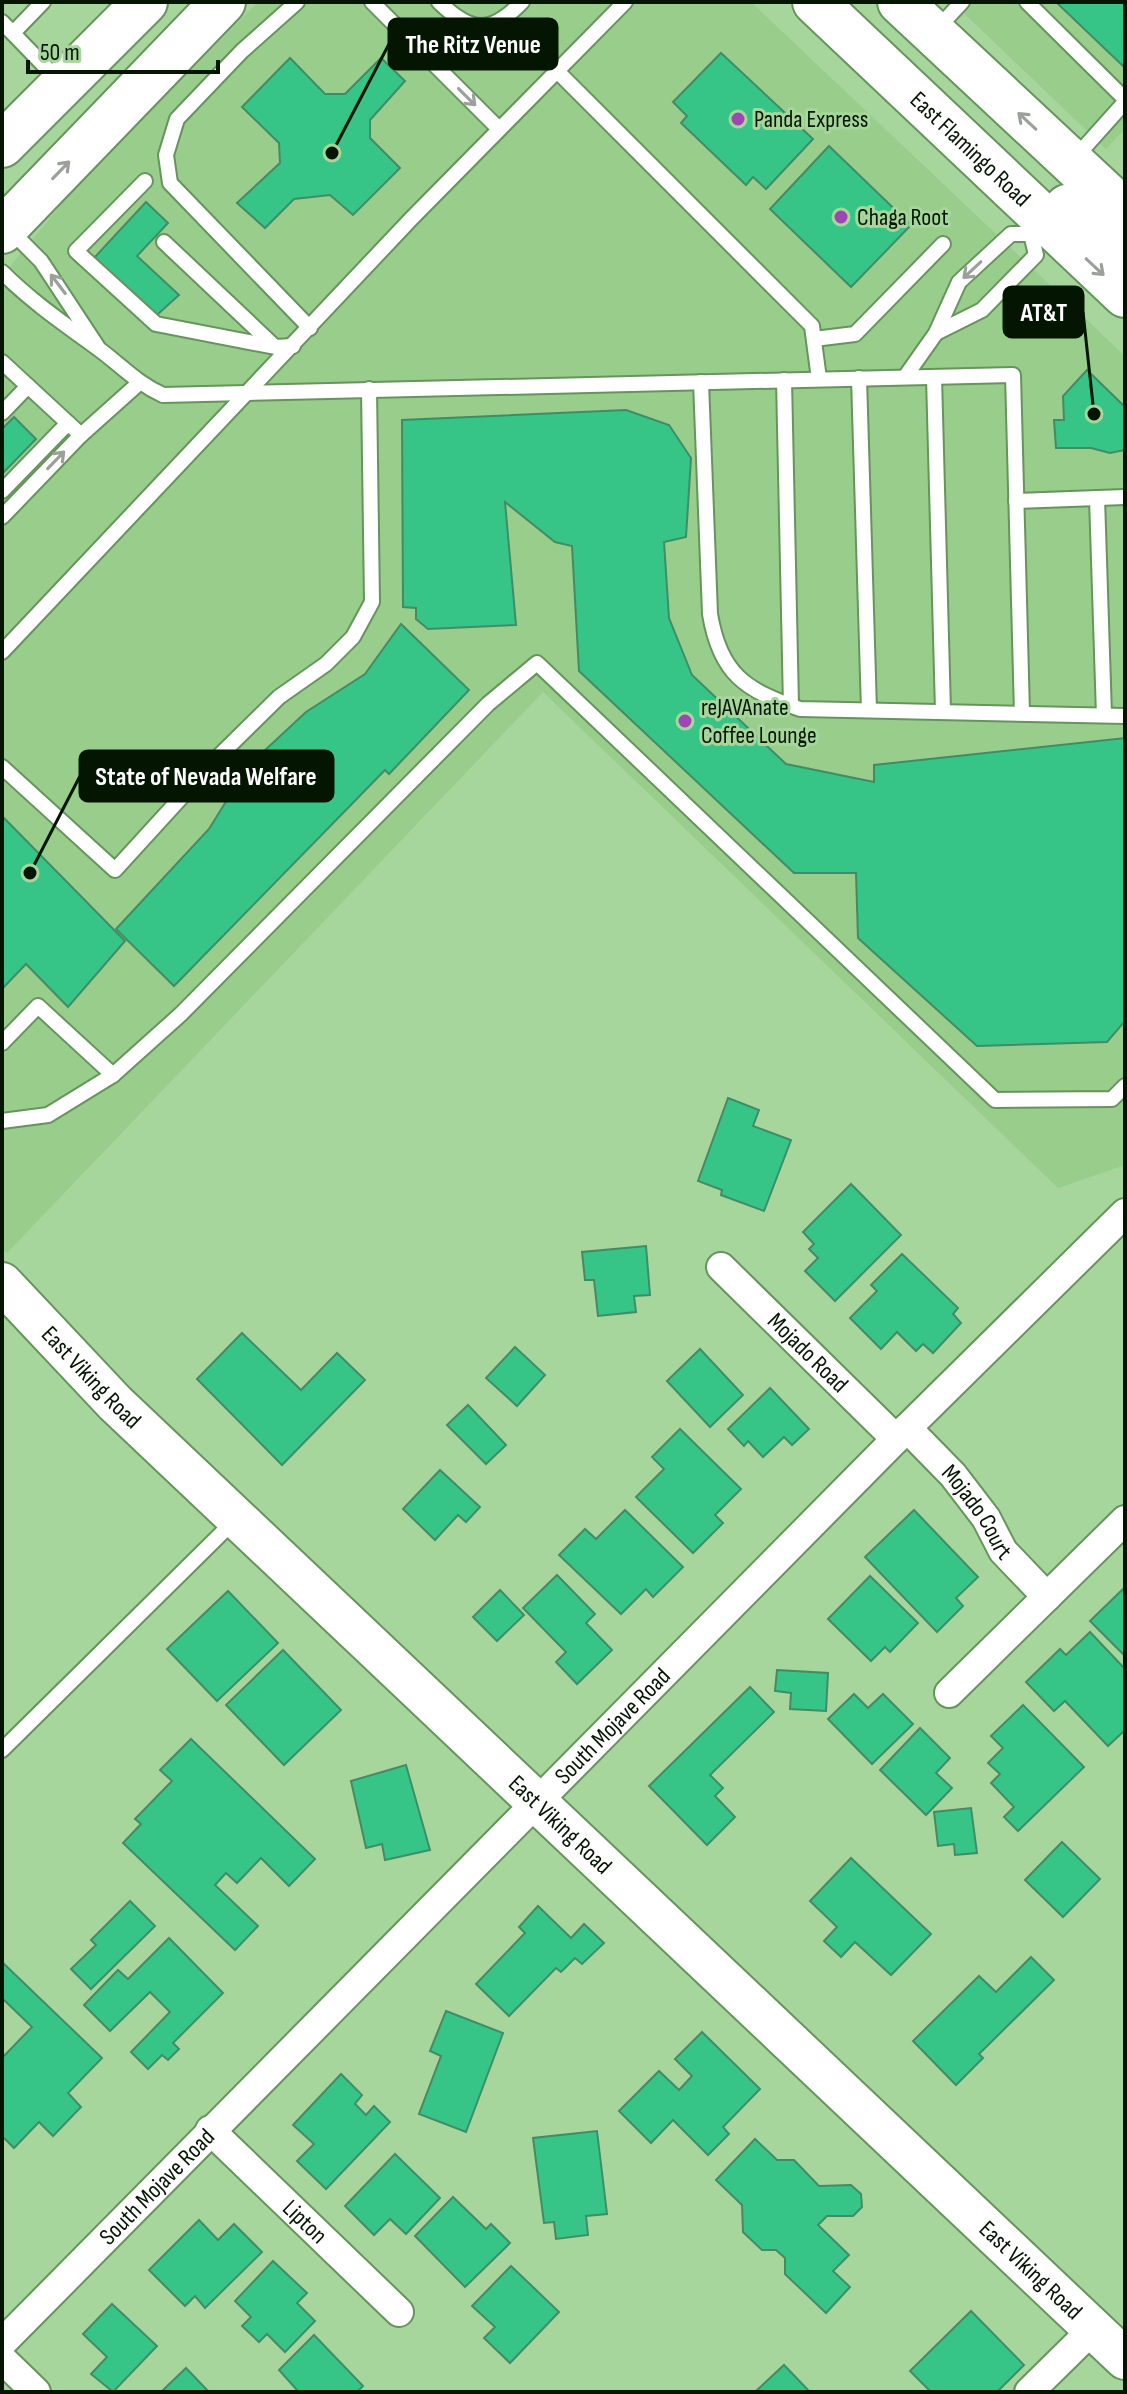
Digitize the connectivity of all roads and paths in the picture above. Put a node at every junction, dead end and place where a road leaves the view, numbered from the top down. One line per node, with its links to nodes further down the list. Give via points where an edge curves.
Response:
1 (43, 2): 14 (lane)
2 (145, 2): 18 (main road)
3 (223, 2): 25 (main road, one-way to 3)
4 (297, 2): 32 (lane, via 177,119 166,155 170,183)
5 (372, 2): 20 (lane, one-way to 20)
6 (439, 2): 7 (lane, via 466,24 479,27 493,25)
7 (522, 2)
8 (625, 2): 17 (lane)
9 (815, 2): 16 (main road, East Flamingo Road)
10 (900, 2): 15 (main road)
11 (962, 2): 15 (lane)
12 (1027, 2): 19 (lane)
13 (2, 22): 14 (lane)
14 (13, 33): 18 (lane)
15 (932, 33): 22 (main road, one-way to 15)
16 (884, 68): 22 (main road, via 926,69 1024,157 1051,165); 26 (main road, East Flamingo Road)
17 (557, 71): 20 (lane); 34 (lane, via 812,326)
18 (62, 83): 21 (main road)
19 (1125, 100): 22 (lane)
20 (499, 129): 32 (lane)
21 (2, 145)
22 (1071, 162): 24 (main road)
23 (145, 181): 36 (lane, via 76,251 156,324)
24 (1125, 212)
25 (3, 227): 37 (lane, one-way to 25, via 41,261)
26 (1038, 227): 29 (main road, via 1055,210 1077,210); 31 (main road, East Flamingo Road, one-way to 31); 33 (lane, one-way to 33, via 1011,234 959,282); 33 (lane, via 1036,255 982,310)
27 (164, 242): 36 (lane)
28 (943, 244): 34 (lane, via 855,334)
29 (1125, 250)
30 (2, 272): 37 (lane, via 35,304)
31 (1125, 295)
32 (310, 328): 35 (lane)
33 (936, 333): 39 (lane)
34 (814, 339): 42 (lane)
35 (293, 346): 36 (lane); 48 (lane)
36 (275, 347)
37 (100, 349): 45 (lane)
38 (2, 362): 46 (lane)
39 (905, 377): 40 (lane); 41 (lane)
40 (934, 377): 55 (lane, via 1013,375); 60 (lane)
41 (859, 378): 42 (lane); 59 (lane)
42 (819, 379): 43 (lane)
43 (784, 380): 44 (lane); 58 (lane)
44 (701, 382): 47 (lane); 58 (lane, via 710,614 716,649 765,697)
45 (138, 384): 48 (lane, via 163,395); 51 (lane)
46 (28, 386): 49 (lane); 50 (lane)
47 (369, 389): 48 (lane); 64 (lane, via 372,602 353,637 279,697 115,870)
48 (250, 393): 57 (lane)
49 (2, 413)
50 (68, 423): 51 (lane); 52 (lane)
51 (81, 435): 56 (lane, one-way to 51)
52 (2, 491)
53 (1125, 497): 54 (lane)
54 (1097, 498): 55 (lane); 62 (lane)
55 (1016, 501): 61 (lane)
56 (2, 517)
57 (2, 652)
58 (791, 705): 59 (lane)
59 (869, 710): 60 (lane)
60 (943, 711): 61 (lane)
61 (1022, 713): 62 (lane)
62 (1104, 715): 63 (lane)
63 (1125, 716)
64 (2, 767)
65 (2, 1043): 66 (lane, via 38,1006)
66 (113, 1075): 67 (lane, via 181,1014 488,704 537,663 995,1100 1112,1099); 68 (lane, via 48,1115)
67 (1125, 1086)
68 (2, 1121)
69 (1125, 1213): 72 (street, South Mojave Road)
70 (721, 1267): 72 (street, Mojado Road)
71 (7, 1297): 73 (street, East Viking Road)
72 (901, 1433): 75 (street, Mojado Court, via 953,1475 1003,1551); 78 (street, South Mojave Road)
73 (236, 1518): 77 (lane); 78 (street, East Viking Road)
74 (1125, 1520): 75 (street)
75 (1047, 1597): 76 (street)
76 (949, 1693)
77 (2, 1750)
78 (536, 1802): 79 (street, South Mojave Road); 81 (street, East Viking Road)
79 (210, 2130): 80 (street, Lipton); 82 (street, South Mojave Road)
80 (399, 2312)
81 (1114, 2342): 85 (street)
82 (2, 2343)
83 (2, 2359): 84 (street)
84 (36, 2392)
85 (1029, 2392)

